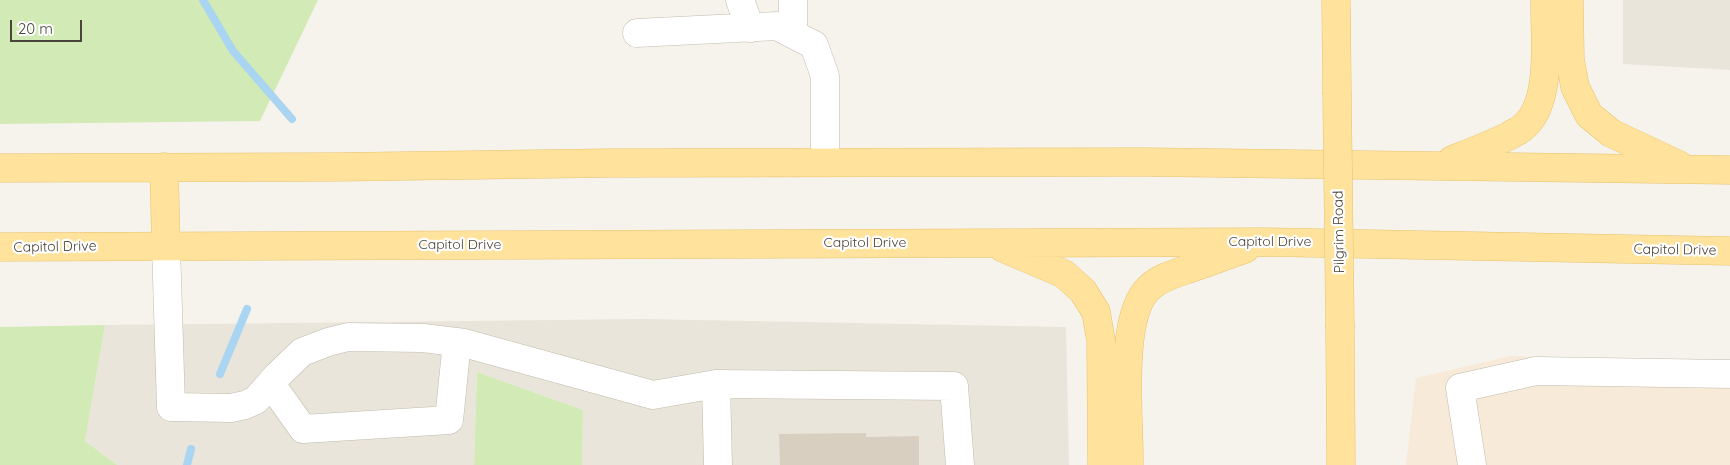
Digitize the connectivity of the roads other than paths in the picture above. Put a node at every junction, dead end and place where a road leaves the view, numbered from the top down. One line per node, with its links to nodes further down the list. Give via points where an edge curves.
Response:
1 (740, 0): 6 (lane)
2 (793, 0): 8 (lane)
3 (1336, 0): 28 (main road, Pilgrim Road, bridge)
4 (1545, 0): 10 (main road, via 1544,71 1541,98 1534,115 1523,128 1491,145)
5 (1570, 0): 13 (main road, via 1570,59 1575,87 1589,115 1611,133)
6 (750, 28): 7 (lane); 8 (lane, via 777,26)
7 (637, 33)
8 (793, 34): 9 (lane, via 814,45 825,76)
9 (825, 162): 10 (main road); 11 (main road)
10 (1439, 165): 13 (main road)
11 (164, 167): 12 (main road); 17 (main road)
12 (0, 168)
13 (1687, 168): 14 (main road)
14 (1730, 170)
15 (987, 242): 16 (main road, Capitol Drive); 17 (main road, Capitol Drive); 26 (main road, via 1064,274 1084,291 1096,312 1101,341)
16 (1264, 242): 19 (main road, Capitol Drive); 27 (main road, via 1164,278 1143,294 1134,311 1130,335)
17 (166, 246): 18 (main road, Capitol Drive); 22 (lane, via 171,407 231,408 245,405 256,400)
18 (0, 248)
19 (1730, 251)
20 (457, 342): 22 (lane, via 348,337 302,352); 22 (lane, via 449,420 303,429); 23 (lane, via 653,394)
21 (1730, 374): 29 (lane, via 1536,370 1460,388)
22 (271, 384)
23 (716, 384): 24 (lane); 25 (lane, via 954,386)
24 (718, 465)
25 (960, 465)
26 (1102, 465)
27 (1130, 465)
28 (1341, 465)
29 (1472, 465)

